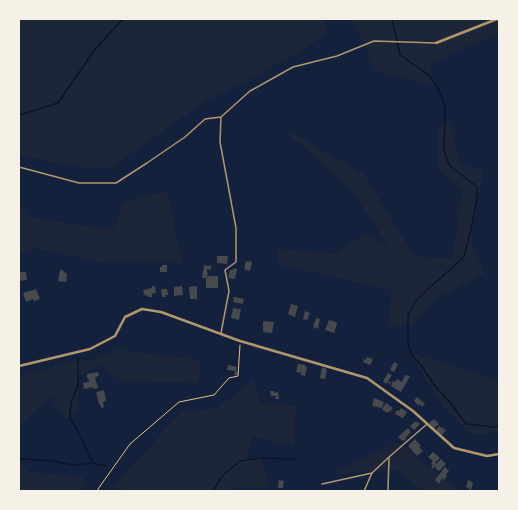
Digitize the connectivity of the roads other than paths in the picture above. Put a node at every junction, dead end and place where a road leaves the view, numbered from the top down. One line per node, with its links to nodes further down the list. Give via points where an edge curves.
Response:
1 (497, 19): 2 (street)
2 (436, 43): 3 (lane, via 374,41 337,56 293,67 250,91)
3 (221, 117): 4 (lane, via 205,119 185,137 116,183 79,183); 5 (lane, via 220,142 236,228 236,262 225,270 229,291)
4 (19, 167)
5 (221, 334): 6 (street, via 161,312 142,309 125,317 115,336 90,349); 7 (street, via 367,378)
6 (19, 366)
7 (427, 424): 8 (street, via 454,448 487,456); 9 (lane)
8 (499, 454)
9 (389, 457): 10 (lane); 13 (lane)
10 (372, 473): 11 (lane); 12 (lane)
11 (322, 484)
12 (364, 491)
13 (388, 491)

